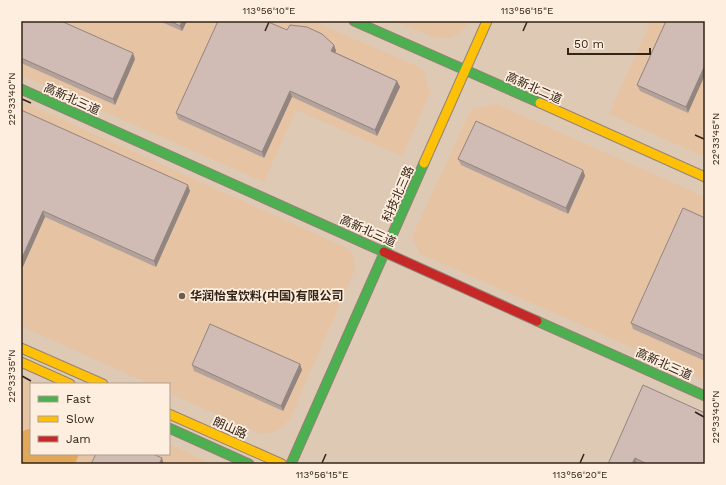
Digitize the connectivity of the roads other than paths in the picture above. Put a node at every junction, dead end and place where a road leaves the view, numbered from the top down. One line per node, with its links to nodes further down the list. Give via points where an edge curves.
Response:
1 (354, 21): 3 (street, 高新北二道)
2 (487, 21): 3 (street, 科技北三路)
3 (465, 70): 5 (street, 高新北二道); 6 (street, 科技北三路)
4 (21, 89): 6 (street, 高新北三道)
5 (705, 177)
6 (385, 252): 11 (street, 高新北三道); 16 (street, 科技北三路)
7 (21, 348): 10 (street)
8 (21, 362): 9 (street)
9 (68, 383)
10 (100, 383)
11 (705, 396)
12 (170, 414): 15 (street, 朗山路)
13 (170, 428): 14 (street)
14 (249, 464)
15 (282, 464)
16 (291, 464)

